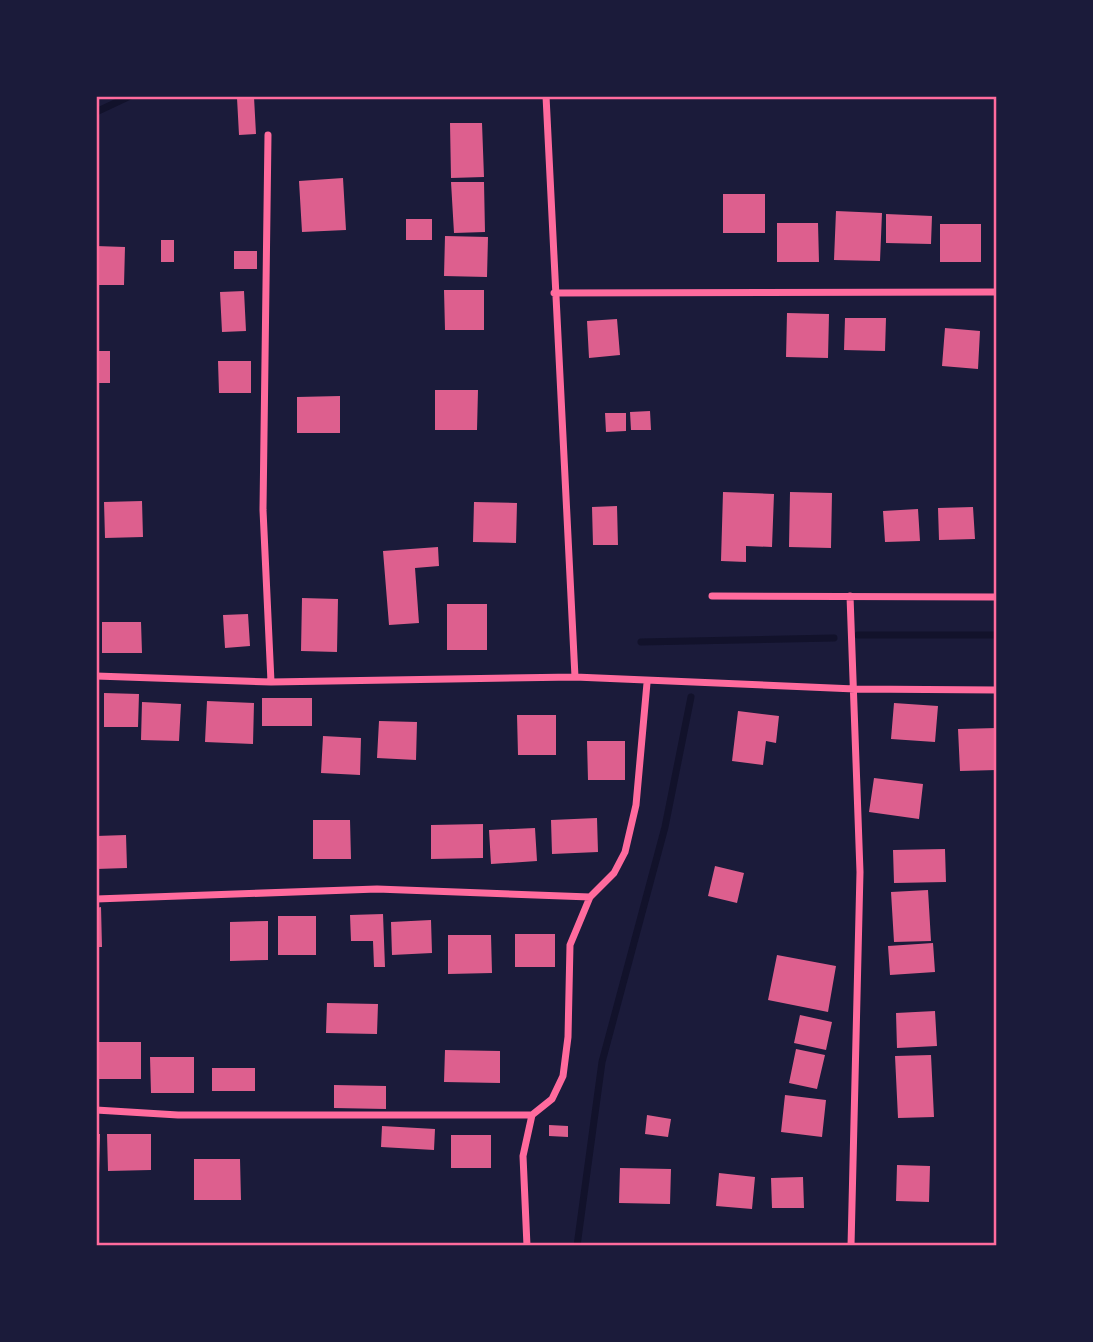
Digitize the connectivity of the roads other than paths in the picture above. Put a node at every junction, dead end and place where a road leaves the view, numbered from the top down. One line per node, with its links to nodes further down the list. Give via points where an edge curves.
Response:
1 (546, 96): 4 (street)
2 (268, 135): 10 (street, via 263,510)
3 (997, 292): 4 (street)
4 (554, 293): 9 (street)
5 (712, 596): 6 (street)
6 (850, 596): 7 (street); 12 (street)
7 (997, 597)
8 (96, 676): 10 (street)
9 (575, 677): 10 (street); 11 (street)
10 (271, 682)
11 (647, 683): 12 (street, via 704,681); 14 (street, via 636,805 625,852 614,873)
12 (855, 689): 13 (street); 19 (street, via 860,872)
13 (997, 690)
14 (590, 897): 15 (street, via 377,889); 17 (street, via 570,945 563,1076 552,1099)
15 (96, 899)
16 (96, 1110): 17 (street, via 178,1115)
17 (532, 1115): 18 (street, via 523,1156)
18 (527, 1246)
19 (851, 1246)

